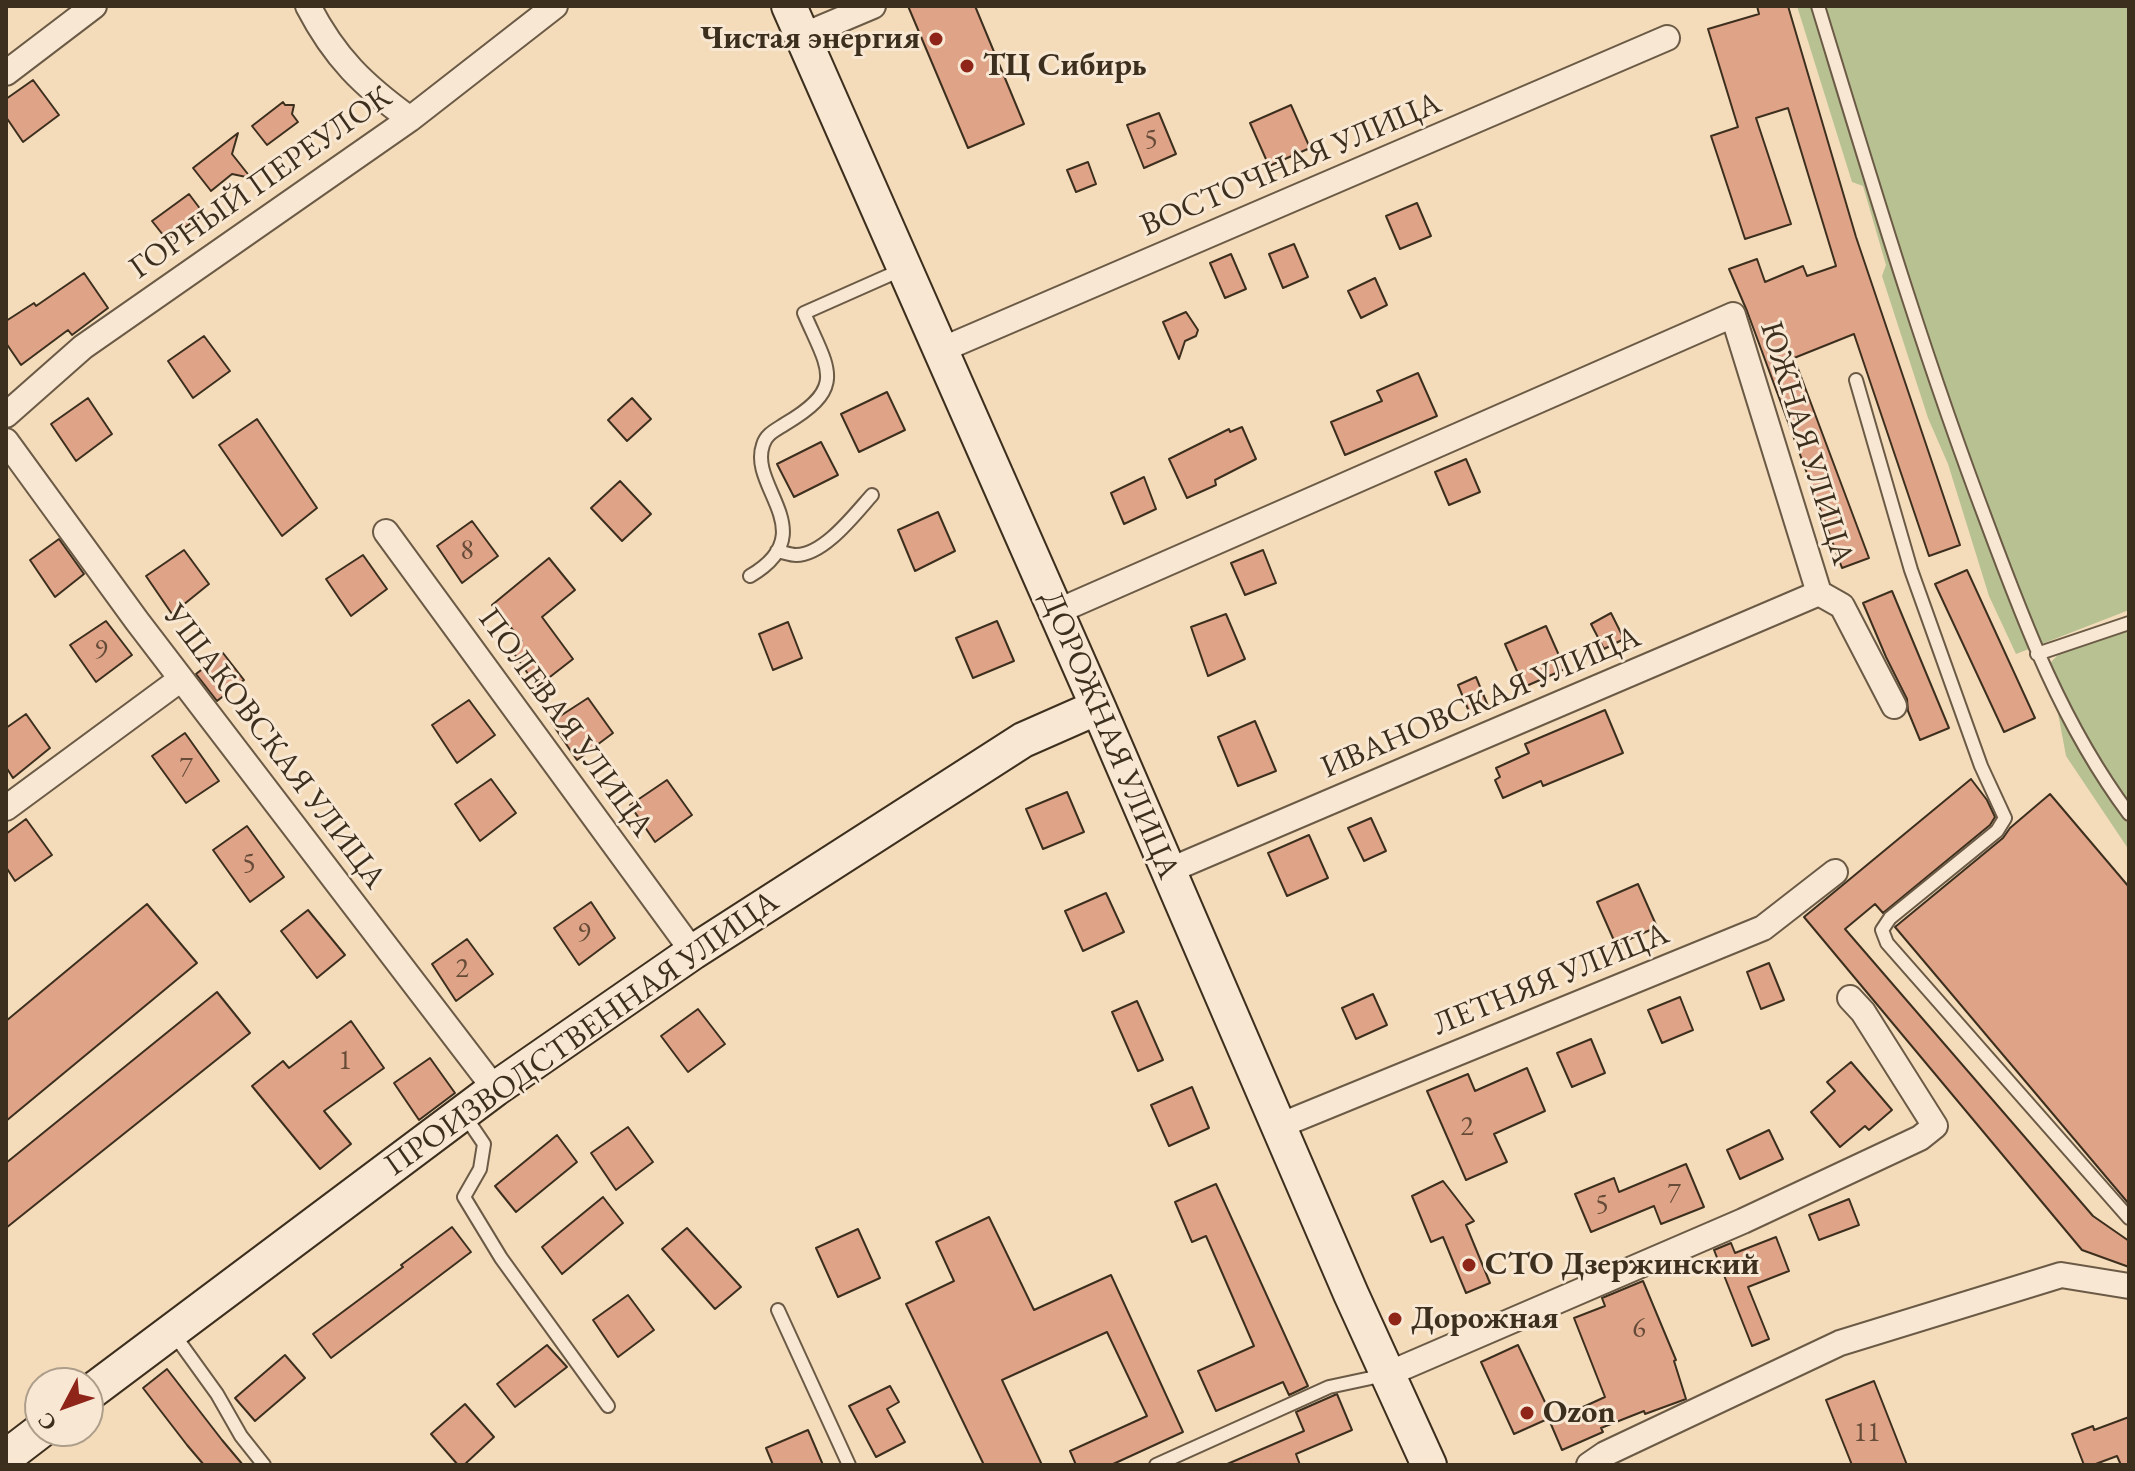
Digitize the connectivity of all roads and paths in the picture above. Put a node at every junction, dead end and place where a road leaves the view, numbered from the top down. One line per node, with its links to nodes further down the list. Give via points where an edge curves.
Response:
1 (94, 6): 8 (street)
2 (308, 6): 9 (street, via 343,62)
3 (555, 6): 9 (street, ГОРНЫЙ ПЕРЕУЛОК)
4 (873, 6): 6 (street)
5 (1818, 6): 22 (lane, via 1945,409)
6 (795, 14): 10 (main road, ДОРОЖНАЯ УЛИЦА)
7 (1667, 38): 11 (street, ВОСТОЧНАЯ УЛИЦА)
8 (6, 73)
9 (410, 119): 13 (street, ГОРНЫЙ ПЕРЕУЛОК, via 83,347)
10 (904, 269): 11 (main road, ДОРОЖНАЯ УЛИЦА); 17 (lane, via 804,313 829,372 813,405 763,443 761,467 781,514 783,534)
11 (941, 350): 21 (main road, ДОРОЖНАЯ УЛИЦА)
12 (1856, 380): 37 (lane, via 1911,570 1981,766 2005,818 1997,831 1882,930 1887,943)
13 (6, 415)
14 (6, 441): 23 (street, УШАКОВСКАЯ УЛИЦА)
15 (872, 495): 17 (lane, via 832,538 805,554)
16 (386, 532): 32 (street, ПОЛЕВАЯ УЛИЦА)
17 (777, 551): 18 (lane)
18 (750, 576)
19 (1819, 593): 21 (street, ЮЖНАЯ УЛИЦА, via 1733,315); 24 (street, ЮЖНАЯ УЛИЦА, via 1842,606); 30 (street, ИВАНОВСКАЯ УЛИЦА)
20 (2129, 623): 22 (lane)
21 (1062, 626): 25 (main road, ДОРОЖНАЯ УЛИЦА); 26 (main road, via 1072,664 1068,687 1057,708)
22 (2037, 654): 29 (lane, via 2084,748)
23 (181, 679): 28 (street); 34 (street, УШАКОВСКАЯ УЛИЦА)
24 (1894, 706)
25 (1098, 707): 26 (main road, ПРОИЗВОДСТВЕННАЯ УЛИЦА); 27 (main road, ДОРОЖНАЯ УЛИЦА)
26 (1023, 740): 27 (main road, via 1075,733); 32 (main road, ПРОИЗВОДСТВЕННАЯ УЛИЦА)
27 (1119, 757): 30 (main road, ДОРОЖНАЯ УЛИЦА)
28 (6, 808)
29 (2129, 814)
30 (1168, 871): 36 (main road, ДОРОЖНАЯ УЛИЦА)
31 (1835, 872): 36 (street, ЛЕТНЯЯ УЛИЦА, via 1763,928)
32 (693, 952): 34 (main road, ПРОИЗВОДСТВЕННАЯ УЛИЦА)
33 (1850, 998): 41 (street, via 1935,1126 1920,1138 1743,1221)
34 (495, 1089): 35 (main road, ПРОИЗВОДСТВЕННАЯ УЛИЦА)
35 (462, 1113): 40 (main road, ПРОИЗВОДСТВЕННАЯ УЛИЦА); 43 (lane, via 484,1144 480,1169 464,1197 501,1258)
36 (1279, 1126): 41 (main road, ДОРОЖНАЯ УЛИЦА)
37 (2129, 1218)
38 (2129, 1286): 50 (street, via 2061,1275 1840,1343)
39 (778, 1310): 47 (lane)
40 (172, 1331): 42 (main road, ПРОИЗВОДСТВЕННАЯ УЛИЦА); 46 (lane)
41 (1388, 1374): 48 (lane, via 1329,1387); 49 (main road, ДОРОЖНАЯ УЛИЦА)
42 (104, 1382)
43 (608, 1406)
44 (24, 1443): 45 (main road)
45 (6, 1457)
46 (264, 1465)
47 (849, 1465)
48 (1156, 1465)
49 (1429, 1465)
50 (1589, 1465)

